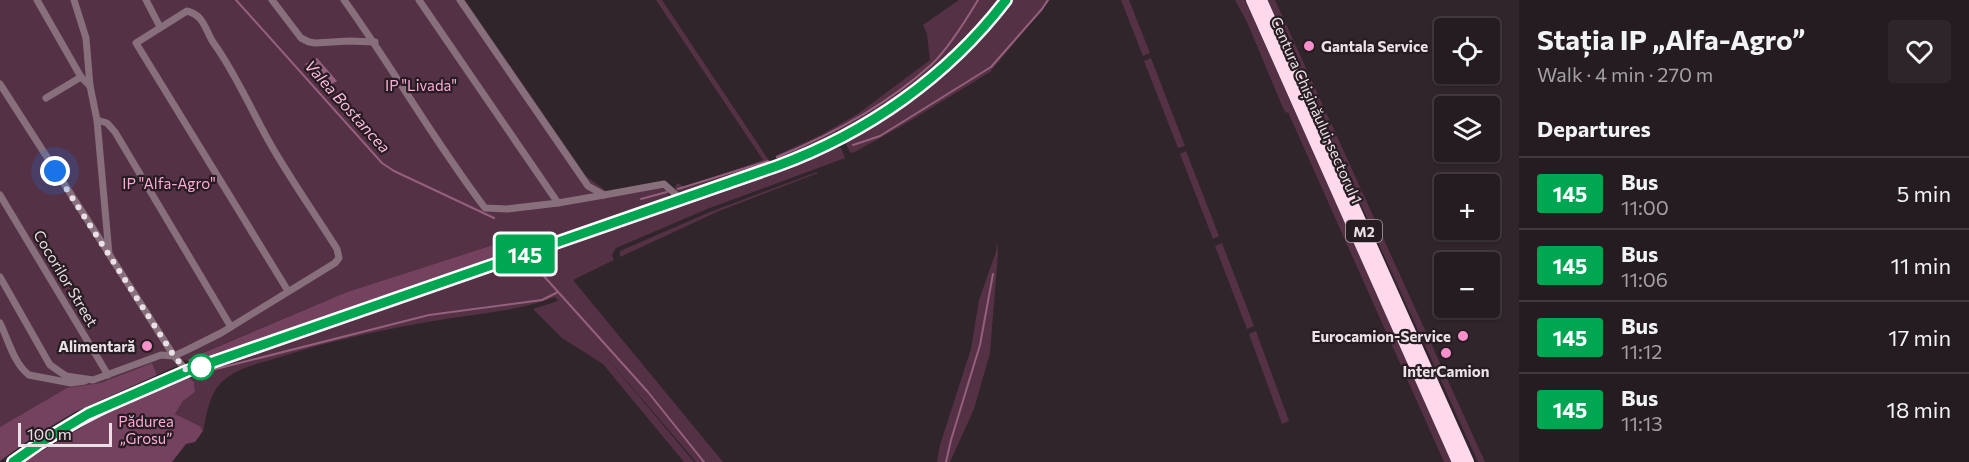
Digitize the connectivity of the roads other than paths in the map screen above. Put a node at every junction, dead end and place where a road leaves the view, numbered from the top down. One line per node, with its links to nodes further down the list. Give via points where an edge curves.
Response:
1 (37, 0): 13 (street)
2 (74, 0): 15 (street, via 86,38)
3 (146, 0): 11 (street)
4 (272, 0): 12 (street, via 301,38 309,42)
5 (344, 0): 12 (street)
6 (419, 0): 21 (street)
7 (460, 0): 19 (street, via 582,178)
8 (1006, 0): 20 (highway, via 936,74 864,126 799,158)
9 (1252, 0): 32 (highway, Centura Chișinăului, sectorul 1 / M2)
10 (1261, 0): 33 (highway, Centura Chișinăului, sectorul 1 / M2)
11 (160, 27): 24 (street, via 136,43); 24 (street, via 188,11 205,23 272,147 338,249 335,263)
12 (375, 42): 21 (street, via 485,208)
13 (81, 77): 15 (street); 16 (street)
14 (0, 84): 22 (street)
15 (90, 86): 17 (street)
16 (46, 98)
17 (98, 120): 22 (street); 26 (street, via 115,132)
18 (0, 195): 29 (street, Cocorilor Street)
19 (604, 195): 20 (street, via 664,184); 21 (street)
20 (682, 200): 28 (highway)
21 (558, 203)
22 (109, 254): 27 (street)
23 (0, 277): 30 (street, via 50,365 66,376)
24 (288, 291): 26 (street)
25 (0, 322): 30 (street, via 17,361 29,375 71,383)
26 (231, 327): 27 (street)
27 (174, 356): 28 (street); 29 (street, via 161,355)
28 (187, 371): 31 (highway, via 88,414)
29 (108, 375): 30 (street)
30 (93, 380)
31 (13, 462)
32 (1458, 462)
33 (1468, 462)

